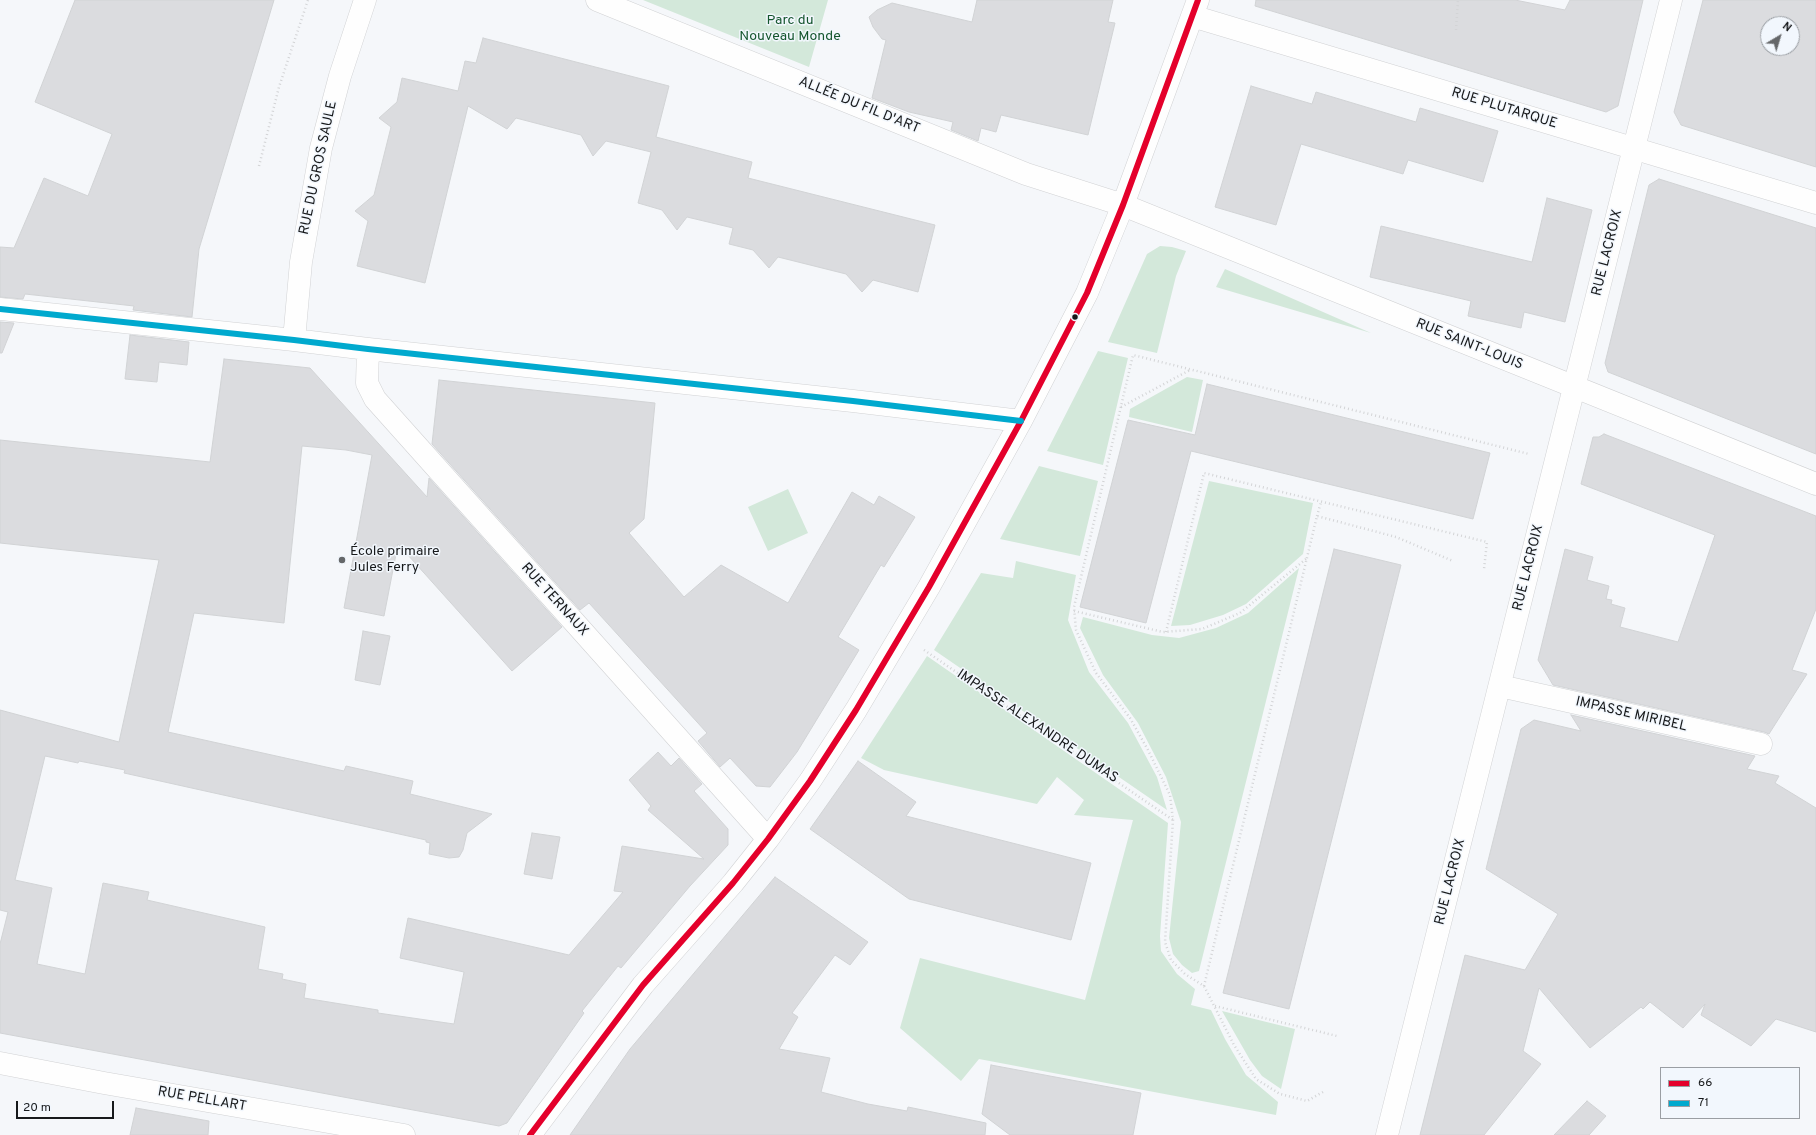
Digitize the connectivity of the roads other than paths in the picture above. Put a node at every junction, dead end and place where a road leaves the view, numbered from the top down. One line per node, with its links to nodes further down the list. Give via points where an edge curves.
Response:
1 (365, 0): 9 (street, RUE DU GROS SAULE, via 340,76 321,148 301,262)
2 (597, 0): 7 (street, ALLÉE DU FIL D'ART, via 1026,174)
3 (1671, 0): 5 (street, RUE LACROIX)
4 (1195, 8): 5 (street, RUE PLUTARQUE); 7 (street)
5 (1634, 148): 6 (street, RUE PLUTARQUE); 11 (street, RUE LACROIX)
6 (1816, 203)
7 (1123, 205): 11 (street, RUE SAINT-LOUIS); 12 (street, via 1087,293)
8 (0, 309): 9 (street)
9 (294, 340): 10 (street)
10 (368, 349): 12 (street); 16 (street, RUE TERNAUX, via 367,383 374,399)
11 (1574, 388): 13 (street, RUE SAINT-LOUIS); 14 (street, RUE LACROIX)
12 (1021, 421): 16 (street, via 929,587 845,727)
13 (1816, 484)
14 (1500, 686): 15 (street, IMPASSE MIRIBEL); 20 (street, RUE LACROIX)
15 (1762, 744)
16 (768, 839): 19 (street, via 734,883 643,985)
17 (0, 1063): 18 (street, RUE PELLART)
18 (404, 1135)
19 (530, 1135)
20 (1387, 1135)

